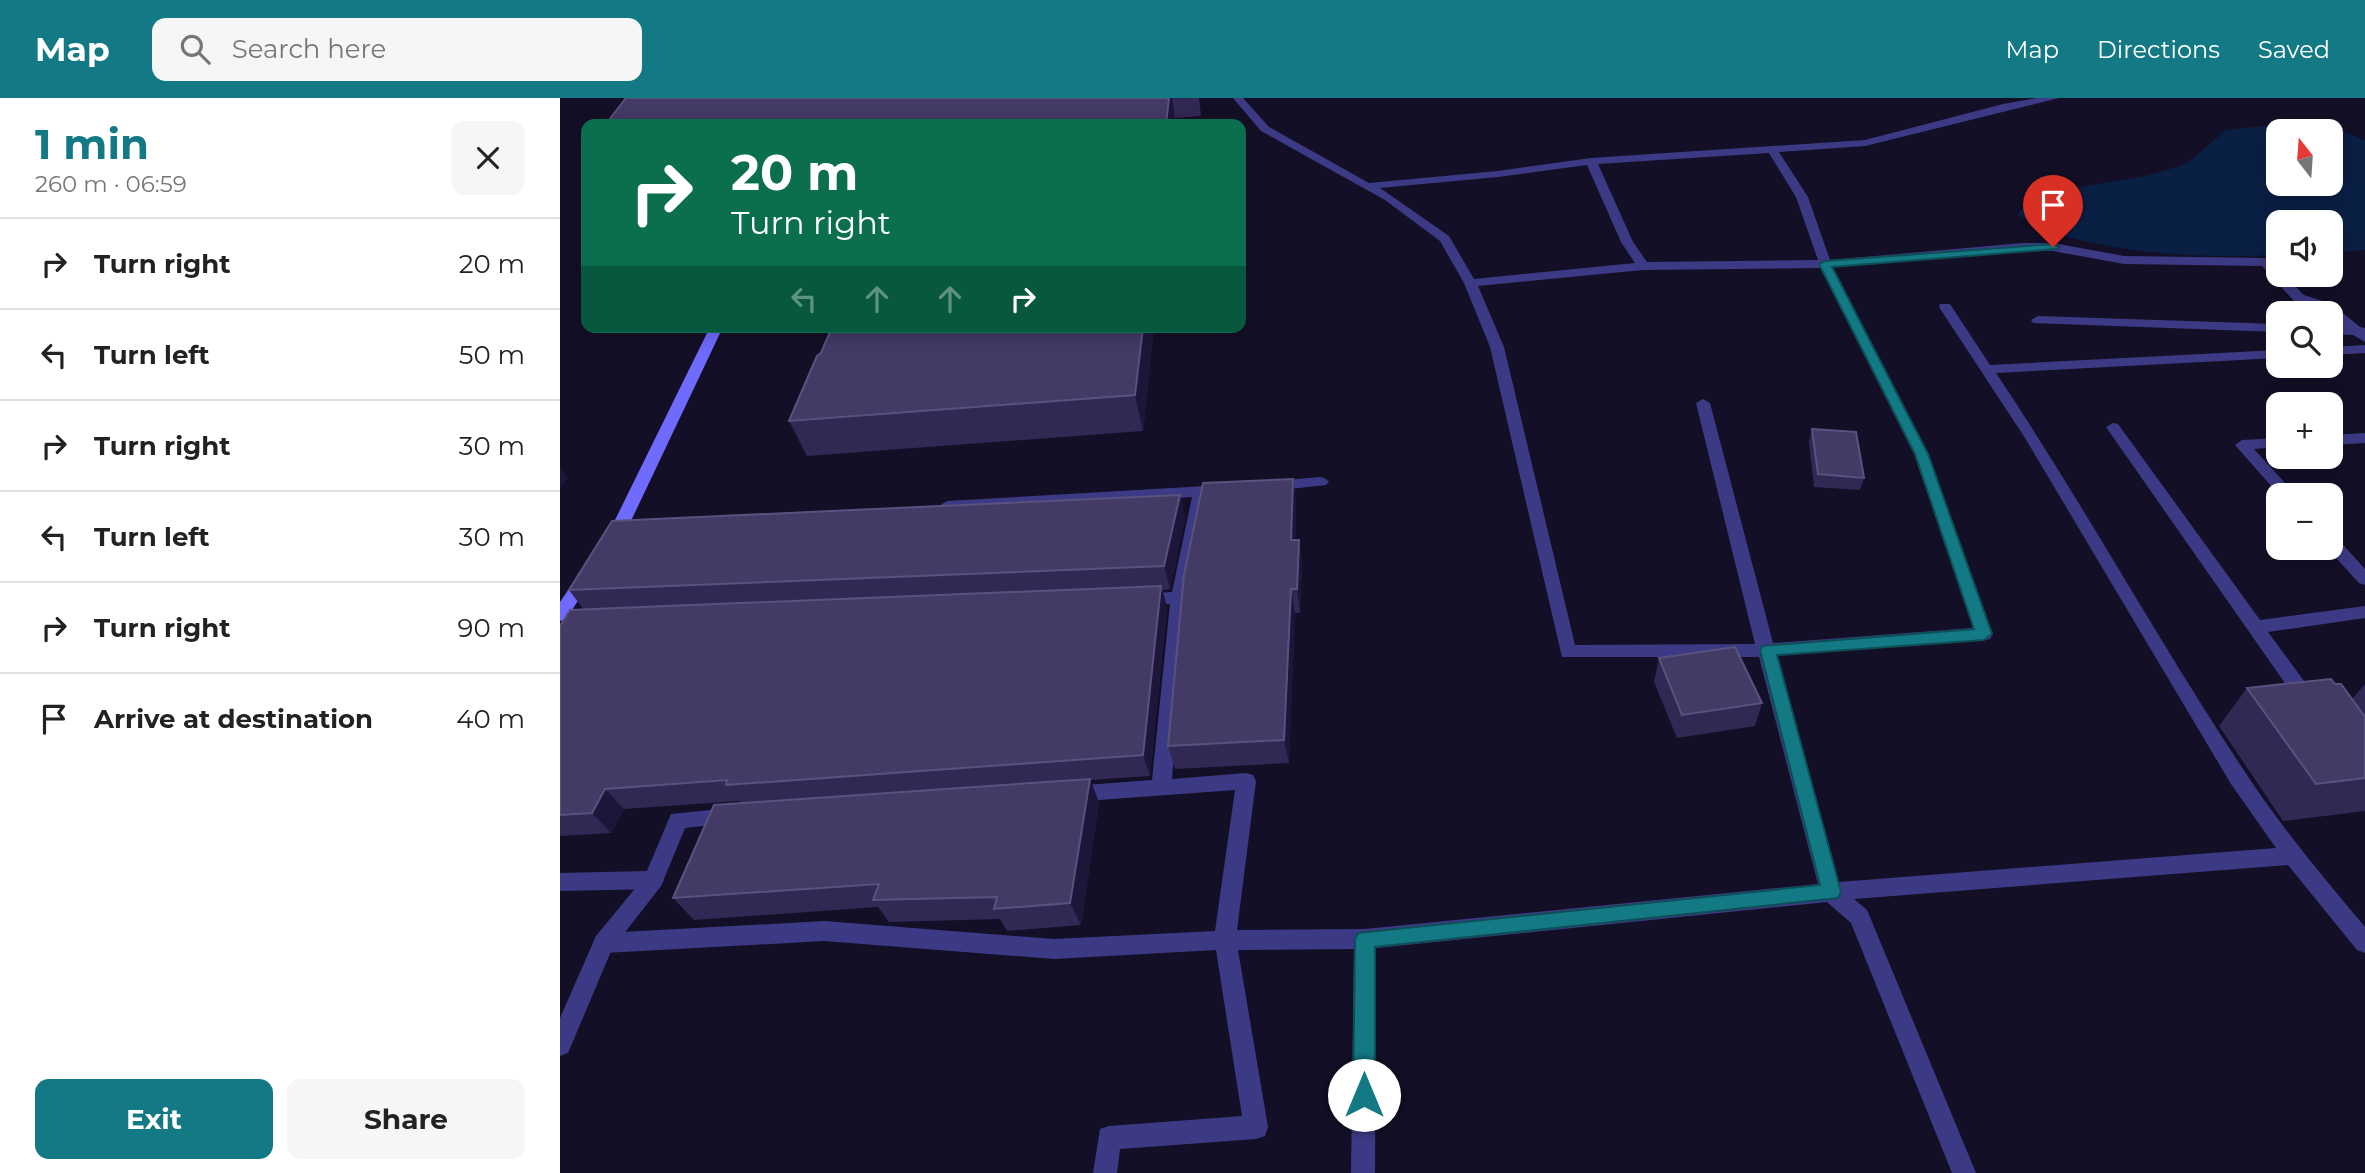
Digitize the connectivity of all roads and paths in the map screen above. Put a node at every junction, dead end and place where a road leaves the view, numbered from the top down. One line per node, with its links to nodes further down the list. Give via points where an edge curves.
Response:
1 (1238, 98): 7 (street, via 1265,129)
2 (2005, 98): 4 (street)
3 (2054, 98): 4 (street)
4 (2015, 105): 5 (street, via 1865,143)
5 (1772, 149): 6 (street); 8 (street, via 1802,197)
6 (1591, 162): 7 (street); 9 (street, via 1627,242)
7 (1368, 186): 10 (street, via 1444,239)
8 (1825, 264): 9 (street); 16 (street, via 2053,247 2124,260 2265,262 2299,298 2328,307); 37 (street, via 1921,454 1984,634)
9 (1643, 266): 10 (street)
10 (1470, 283): 37 (street, via 1497,347 1568,652)
11 (1945, 307): 20 (street)
12 (2038, 320): 13 (street)
13 (2266, 328)
14 (2343, 331): 16 (street)
15 (714, 333): 35 (street, via 629,522 595,563)
16 (2363, 333)
17 (2365, 349): 18 (street)
18 (2343, 350)
19 (2266, 355): 20 (street)
20 (1986, 369): 42 (street, via 2238,778)
21 (1703, 402): 37 (street)
22 (2113, 427): 36 (street)
23 (2365, 438): 24 (street)
24 (2343, 439)
25 (2266, 444): 27 (street, via 2242,445)
26 (1321, 482): 28 (street)
27 (2277, 483)
28 (1201, 492): 29 (street); 32 (street)
29 (925, 507)
30 (2343, 555): 31 (street)
31 (2365, 579)
32 (1179, 598): 33 (street); 39 (street)
33 (1123, 600)
34 (2365, 612): 36 (street)
35 (564, 621)
36 (2258, 627): 38 (street)
37 (1768, 650): 45 (street)
38 (2319, 717)
39 (1161, 788): 40 (street); 47 (street, via 1245,781)
40 (1051, 795)
41 (747, 815): 43 (street, via 678,820)
42 (2293, 856): 45 (street); 49 (street)
43 (654, 880): 44 (street); 48 (street)
44 (560, 881)
45 (1831, 892): 46 (street); 53 (street, via 1859,918)
46 (1365, 939): 47 (street); 52 (street)
47 (1225, 940): 48 (street, via 1054,949 824,931); 51 (street, via 1256,1127 1109,1138)
48 (604, 943): 50 (street)
49 (2365, 943)
50 (560, 1045)
51 (1105, 1173)
52 (1363, 1173)
53 (1964, 1173)

